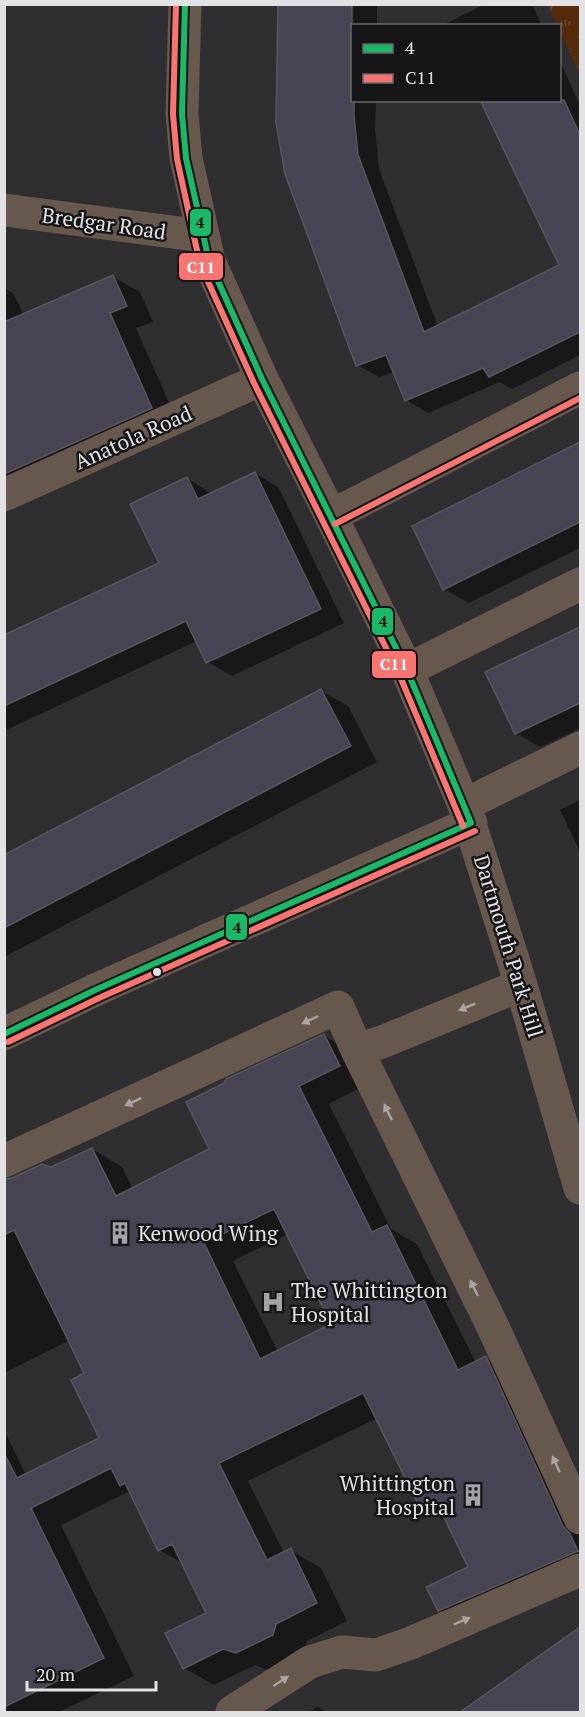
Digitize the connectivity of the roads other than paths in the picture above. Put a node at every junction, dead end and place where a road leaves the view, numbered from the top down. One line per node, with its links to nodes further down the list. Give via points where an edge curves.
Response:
1 (184, 4): 3 (street, Dartmouth Park Hill, via 182,114 186,158)
2 (4, 210): 3 (street, Bredgar Road)
3 (202, 236): 4 (street, Dartmouth Park Hill, via 215,277)
4 (262, 379): 6 (street, Anatola Road); 7 (street, Dartmouth Park Hill)
5 (580, 388): 7 (street)
6 (4, 495)
7 (331, 516): 9 (street, Dartmouth Park Hill)
8 (580, 584): 9 (street)
9 (407, 670): 11 (street, Dartmouth Park Hill)
10 (580, 748): 11 (street)
11 (468, 814): 12 (street, Dartmouth Park Hill); 13 (street)
12 (521, 986): 14 (street, one-way to 14); 16 (street, Dartmouth Park Hill)
13 (4, 1034)
14 (357, 1050): 15 (street, one-way to 15, via 338,1007); 17 (street, one-way to 14, via 493,1327)
15 (4, 1161)
16 (580, 1188)
17 (580, 1518)
18 (580, 1570): 19 (street, one-way to 18, via 310,1662 342,1652 376,1655)
19 (232, 1713)

